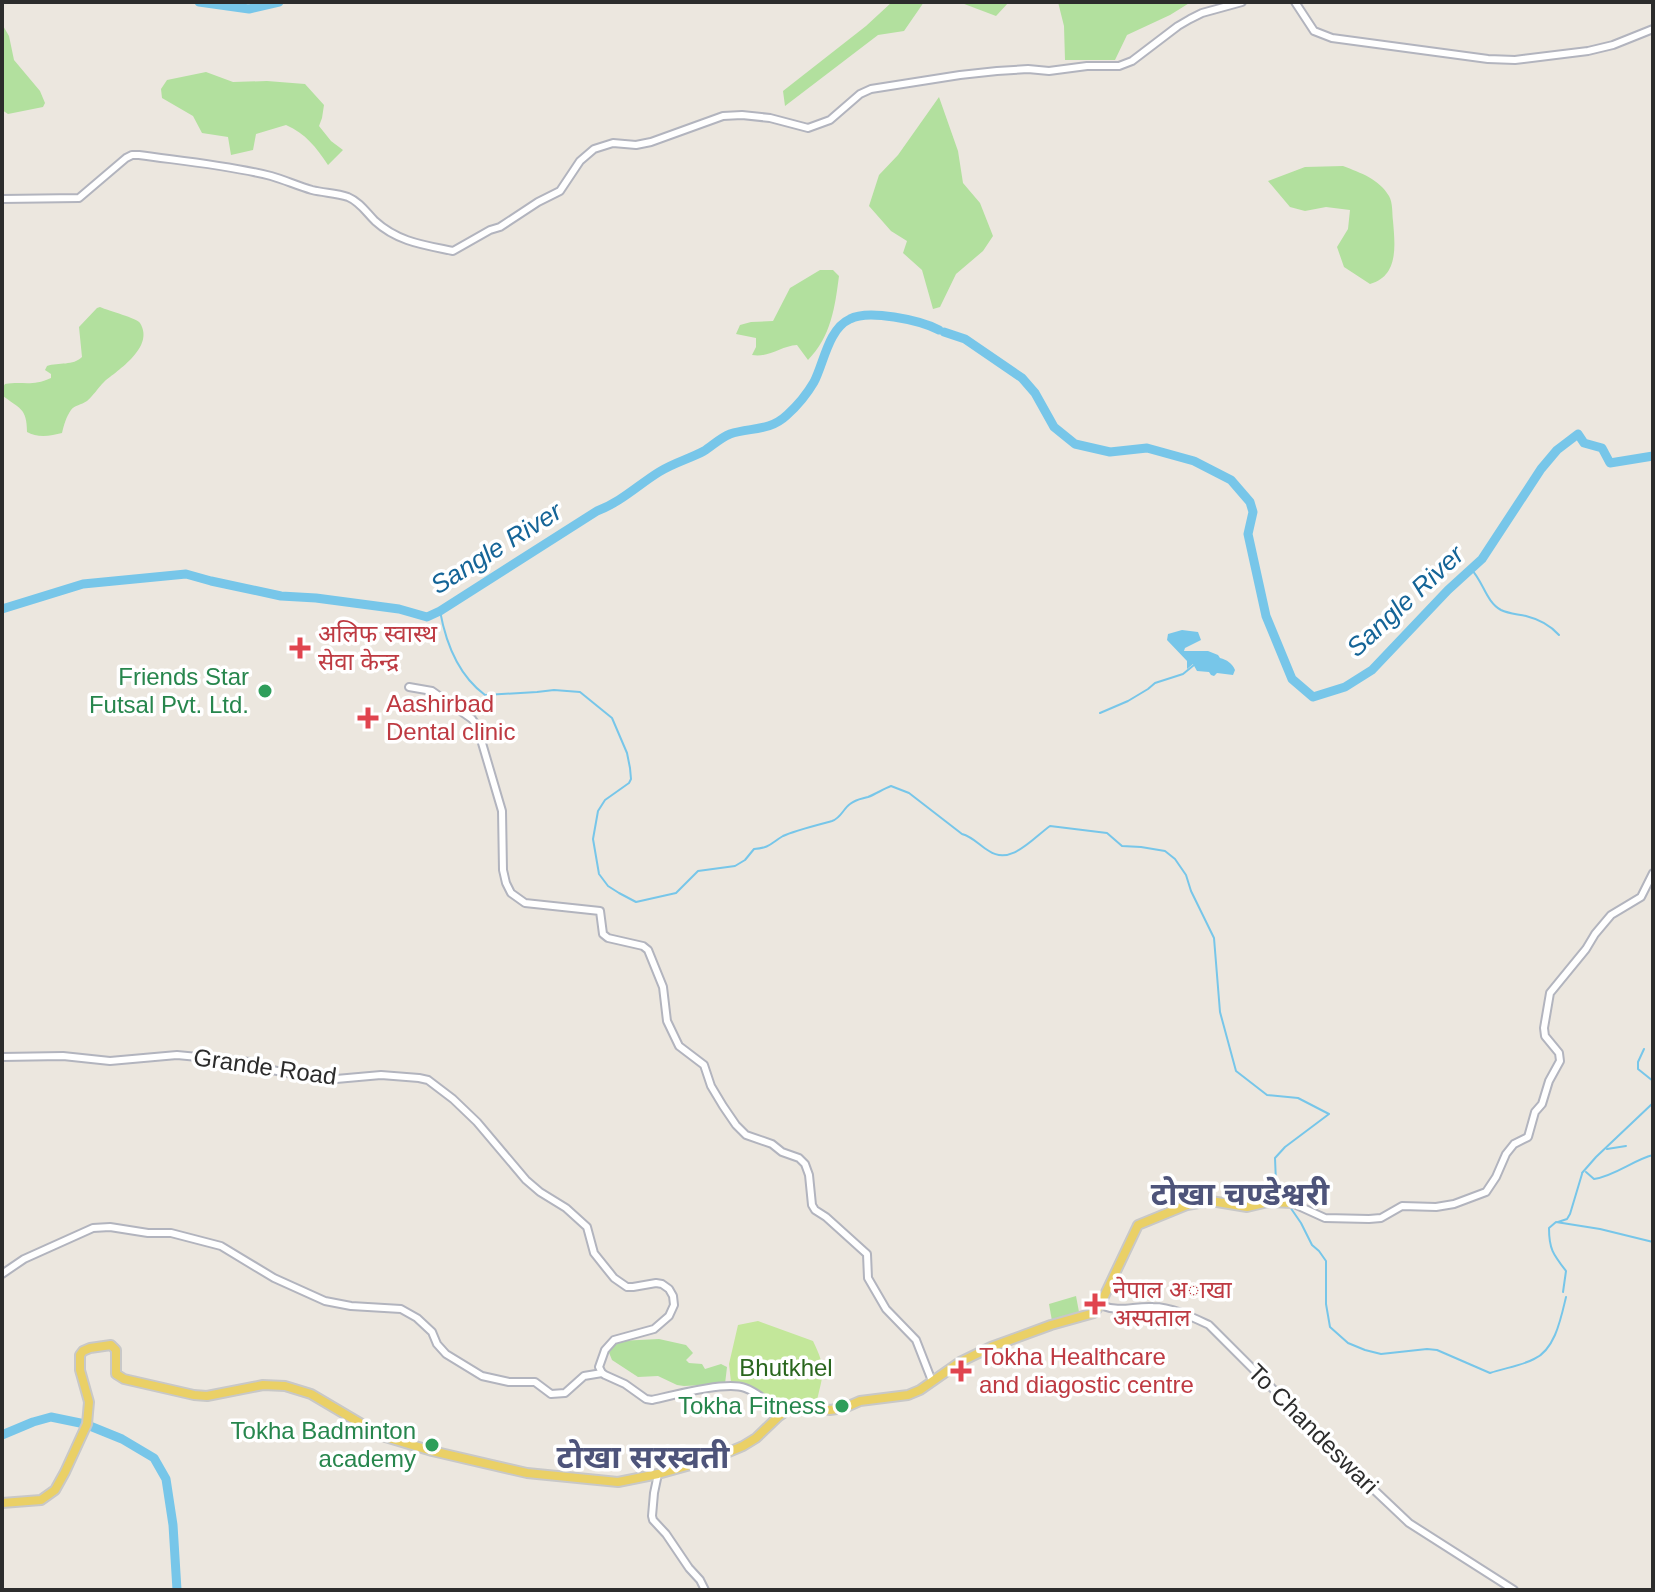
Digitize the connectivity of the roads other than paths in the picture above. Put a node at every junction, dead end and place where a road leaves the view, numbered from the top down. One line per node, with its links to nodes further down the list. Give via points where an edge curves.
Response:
1 (1242, 2): 4 (street, via 1190,19 1119,66 960,75 871,89 830,120 808,128 770,118 723,116 651,142 613,143 580,161 560,191 453,251 411,243 376,222 351,198 273,177 132,155 79,198)
2 (1295, 2): 3 (street, via 1314,31 1332,38 1488,59 1588,51)
3 (1653, 29)
4 (2, 199)
5 (409, 687): 12 (street, via 432,691 477,726 502,811 503,870 511,893 525,903 600,911 603,934 648,950 679,1046 704,1065 711,1086 746,1135 805,1164 812,1205 867,1254 868,1278 886,1309 916,1340)
6 (1653, 873): 8 (street, via 1641,897 1611,915 1552,989 1544,1028 1560,1061 1528,1137 1506,1154 1486,1192 1444,1206 1402,1206 1378,1218 1325,1218)
7 (2, 1057): 11 (street, Grande Road, via 110,1061 177,1055 250,1062 325,1080 381,1075 428,1080 477,1122 526,1180 587,1227 594,1253 614,1278 627,1287 662,1284 671,1292 674,1305 669,1316 654,1329 614,1340 602,1357)
8 (1292, 1203): 10 (main road, via 1247,1207 1211,1201 1144,1221)
9 (2, 1274): 11 (street, via 93,1228 171,1233 221,1246 325,1301 401,1309 432,1332 446,1354 482,1376 535,1382 551,1394 562,1394 584,1376)
10 (1100, 1305): 12 (main road, via 1094,1313 991,1347); 17 (street, To Chandeswari, via 1112,1310 1156,1307 1209,1325 1409,1523)
11 (602, 1373): 13 (street, via 652,1400 743,1387)
12 (932, 1381): 13 (main road, via 908,1395 830,1410 799,1406)
13 (782, 1413): 14 (main road, via 743,1446)
14 (658, 1474): 15 (main road, via 618,1482 527,1473 386,1438 311,1394 285,1386 207,1396 124,1379 116,1374 116,1350 111,1345 80,1355 89,1402 86,1427 55,1490 41,1500); 16 (street, via 653,1520)
15 (2, 1503)
16 (705, 1590)
17 (1514, 1590)

